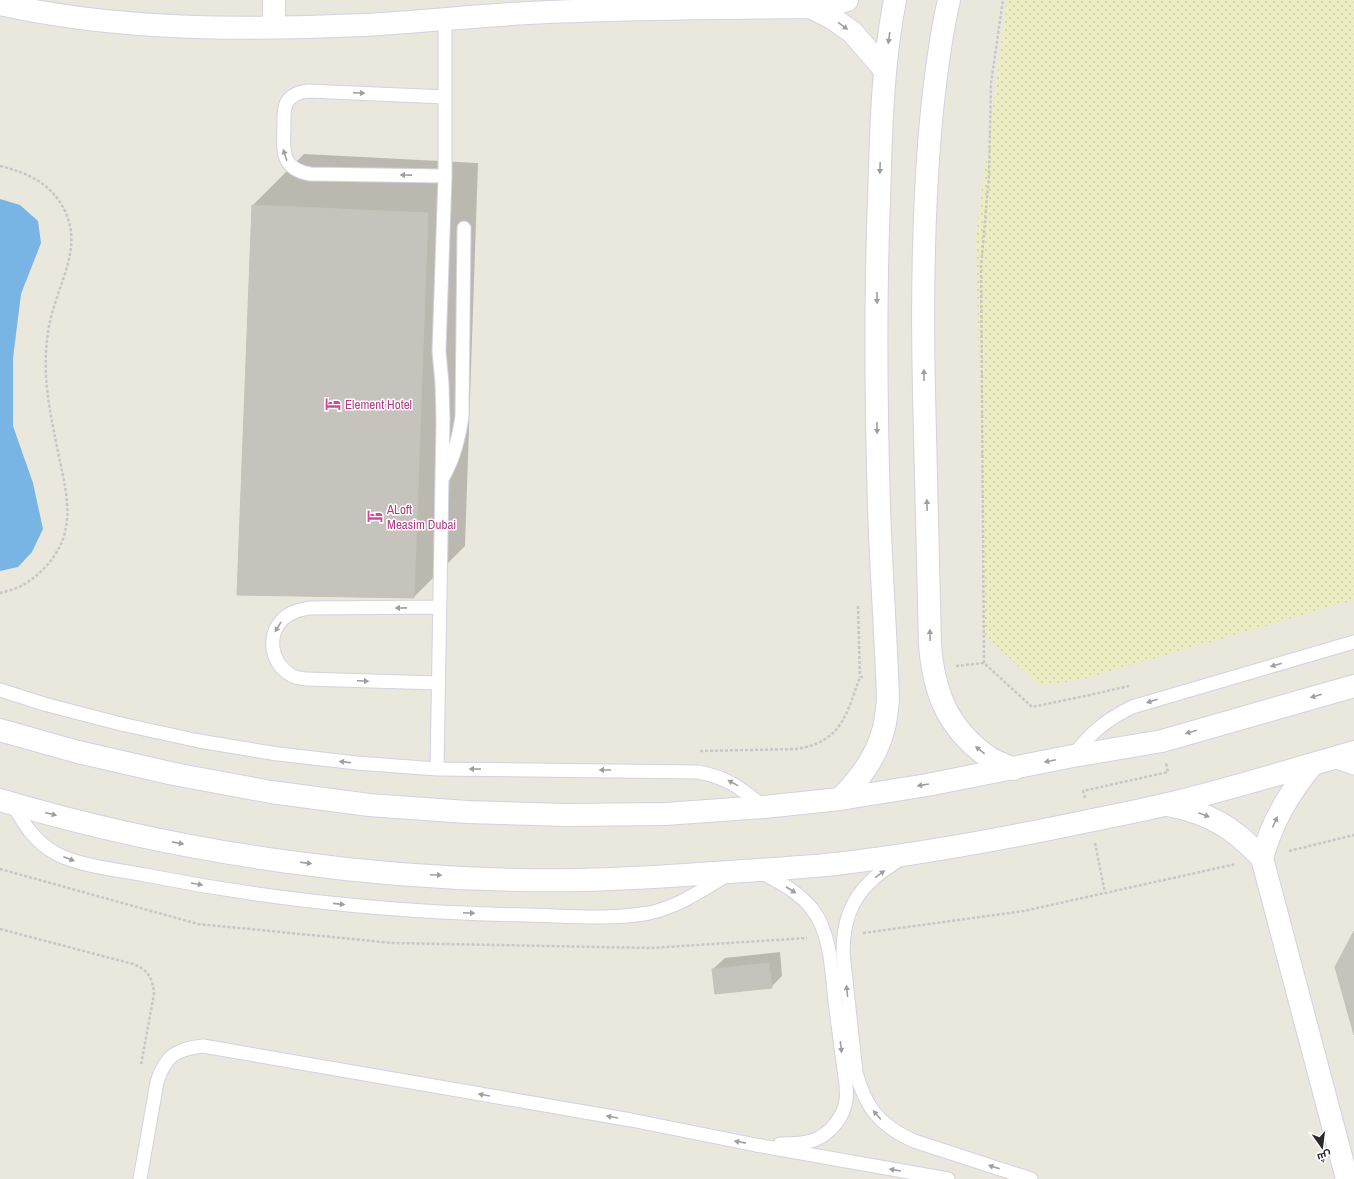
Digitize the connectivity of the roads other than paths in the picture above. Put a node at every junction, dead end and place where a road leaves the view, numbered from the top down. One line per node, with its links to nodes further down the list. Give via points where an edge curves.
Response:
1 (274, 0): 8 (street)
2 (847, 0): 6 (street)
3 (895, 0): 9 (street, one-way to 9)
4 (949, 0): 25 (street, one-way to 4, via 989,758 968,740 951,719 939,695 932,669 930,646 924,240 933,97)
5 (0, 4): 8 (street, via 82,18 146,24 210,28)
6 (810, 7): 7 (street, via 613,10); 9 (street, one-way to 9, via 852,32)
7 (445, 19): 8 (street, via 365,25); 10 (lane)
8 (274, 27)
9 (885, 70): 26 (street, one-way to 26, via 876,362 879,508 888,700 884,728 874,754 859,779)
10 (445, 97): 11 (lane); 11 (lane, one-way to 10, via 310,174 290,166 283,147 287,102 300,92)
11 (445, 176): 13 (lane, via 440,340 443,402)
12 (464, 228): 13 (lane, via 462,416 456,450)
13 (442, 480): 14 (lane)
14 (440, 607): 16 (lane); 16 (lane, one-way to 16, via 309,608 295,611 283,618 275,629 272,643 274,656 281,668 299,678)
15 (1354, 642): 21 (lane, one-way to 21, via 1132,707 1098,727 1084,740)
16 (438, 683): 24 (lane)
17 (1354, 686): 21 (street, one-way to 21, via 1162,741)
18 (0, 690): 24 (lane, one-way to 18, via 278,754 199,741 121,724)
19 (0, 730): 29 (street, via 78,752 174,774 271,792 369,805 467,812 566,815 665,814)
20 (1354, 752): 22 (street)
21 (1073, 756): 25 (street, one-way to 25)
22 (1321, 762): 23 (lane); 28 (street); 31 (street, one-way to 22, via 1276,818 1286,799)
23 (1354, 768)
24 (437, 769): 29 (lane, one-way to 24, via 737,785 711,774 698,772)
25 (1014, 769): 26 (street, one-way to 26)
26 (840, 799): 29 (street)
27 (7, 802): 33 (street, one-way to 33, via 131,834 219,851 308,864 398,873 578,880); 33 (lane, one-way to 33, via 43,844 57,854 73,860 248,893 337,904 441,912 628,916 673,906)
28 (1166, 805): 30 (street, via 1030,834); 31 (street, one-way to 31, via 1188,809 1216,820 1247,842)
29 (764, 807)
30 (906, 855): 32 (street); 37 (lane, one-way to 30, via 899,1135 875,1114 866,1102 860,1087 856,1072 843,935 851,909 862,891 873,879)
31 (1262, 858): 38 (street)
32 (758, 870): 33 (street); 34 (lane, one-way to 34, via 804,899 821,923 829,955 846,1101 840,1118 833,1127 814,1140)
33 (732, 872)
34 (756, 1145): 35 (lane, one-way to 35, via 631,1120 203,1046 188,1048 174,1054 161,1071); 36 (lane, one-way to 34)
35 (140, 1179)
36 (948, 1179)
37 (1031, 1179)
38 (1348, 1179)

